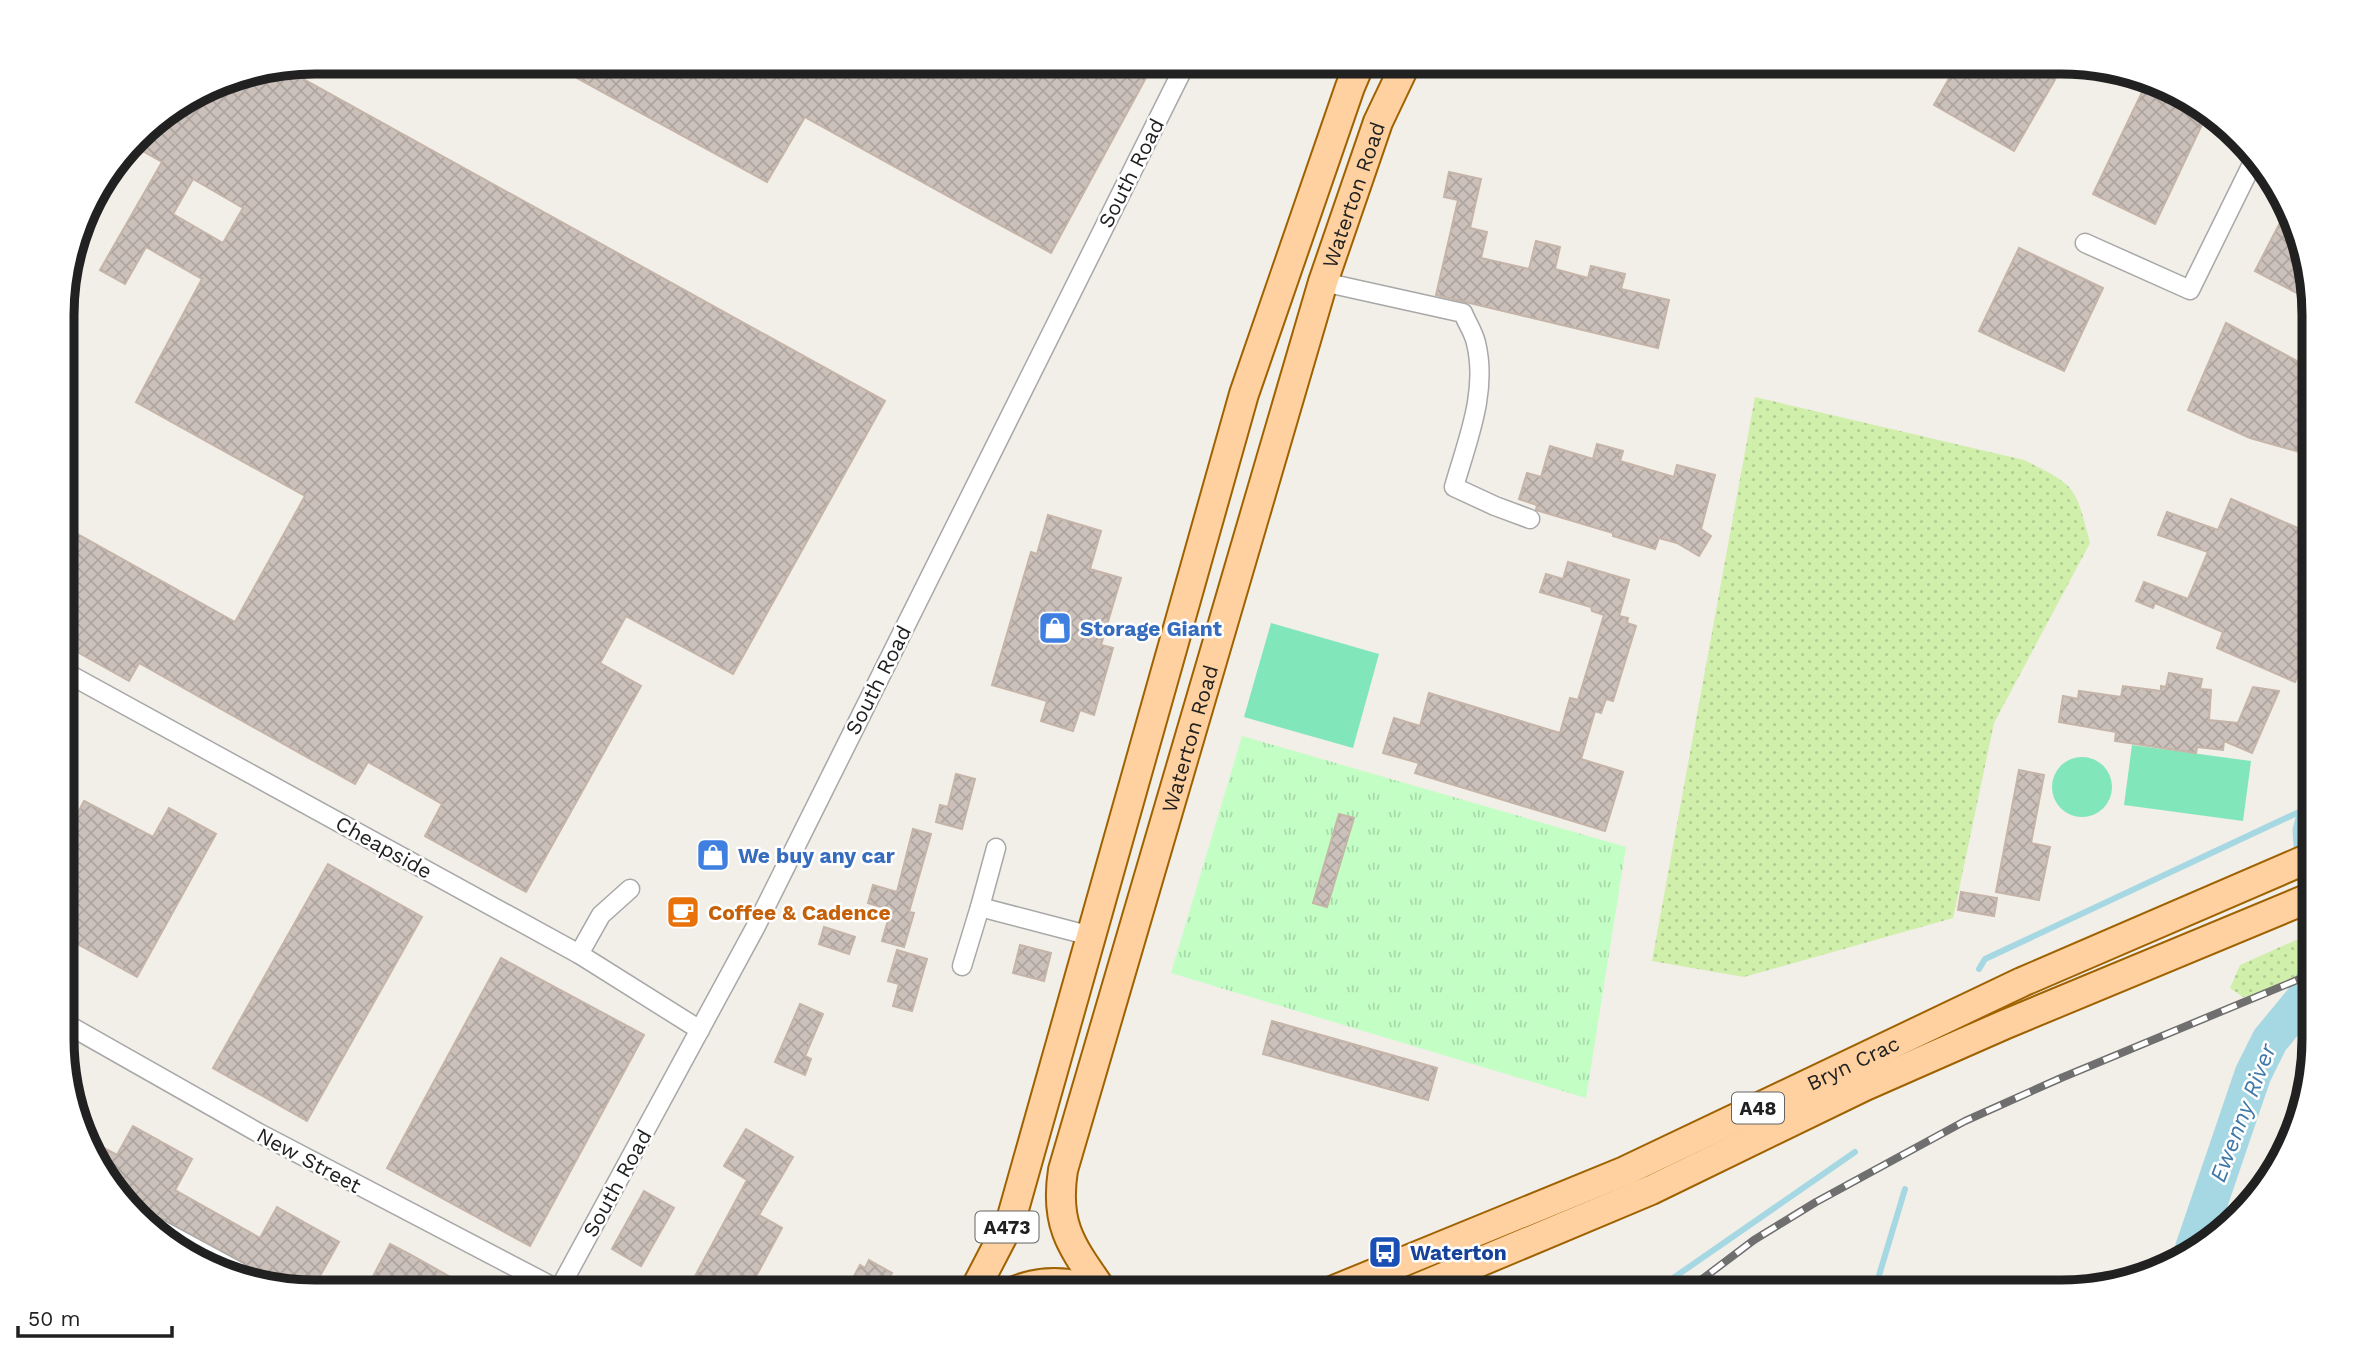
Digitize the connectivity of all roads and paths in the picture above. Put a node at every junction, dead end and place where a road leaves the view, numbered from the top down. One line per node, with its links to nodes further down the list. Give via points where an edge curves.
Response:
1 (1181, 74): 18 (street, South Road)
2 (1356, 74): 14 (main road, Waterton Road / A473, via 1244,394)
3 (1401, 74): 6 (main road, Waterton Road / A473, via 1378,122)
4 (2251, 166): 5 (street, via 2190,289)
5 (2085, 243)
6 (1323, 282): 7 (street, via 1463,313 1476,341 1480,376 1474,423 1454,487); 22 (main road, Waterton Road / A473, via 1063,1170 1060,1200 1065,1228)
7 (1530, 519)
8 (74, 677): 15 (street, Cheapside)
9 (996, 848): 13 (street)
10 (2302, 861): 23 (main road, Bryn Crac / A48, via 2022,982 1625,1171)
11 (631, 889): 15 (street, via 601,915)
12 (2302, 901): 24 (main road, Bryn Crac / A48, via 1865,1086 1651,1190)
13 (980, 907): 14 (street); 16 (street)
14 (1091, 936): 21 (main road, Waterton Road / A473, via 1011,1220)
15 (579, 954): 18 (street, Cheapside)
16 (962, 967)
17 (74, 1028): 19 (street, New Street, via 257,1132)
18 (700, 1030): 20 (street, South Road)
19 (537, 1280)
20 (564, 1280)
21 (980, 1280)
22 (1094, 1280)
23 (1358, 1280)
24 (1437, 1280)

